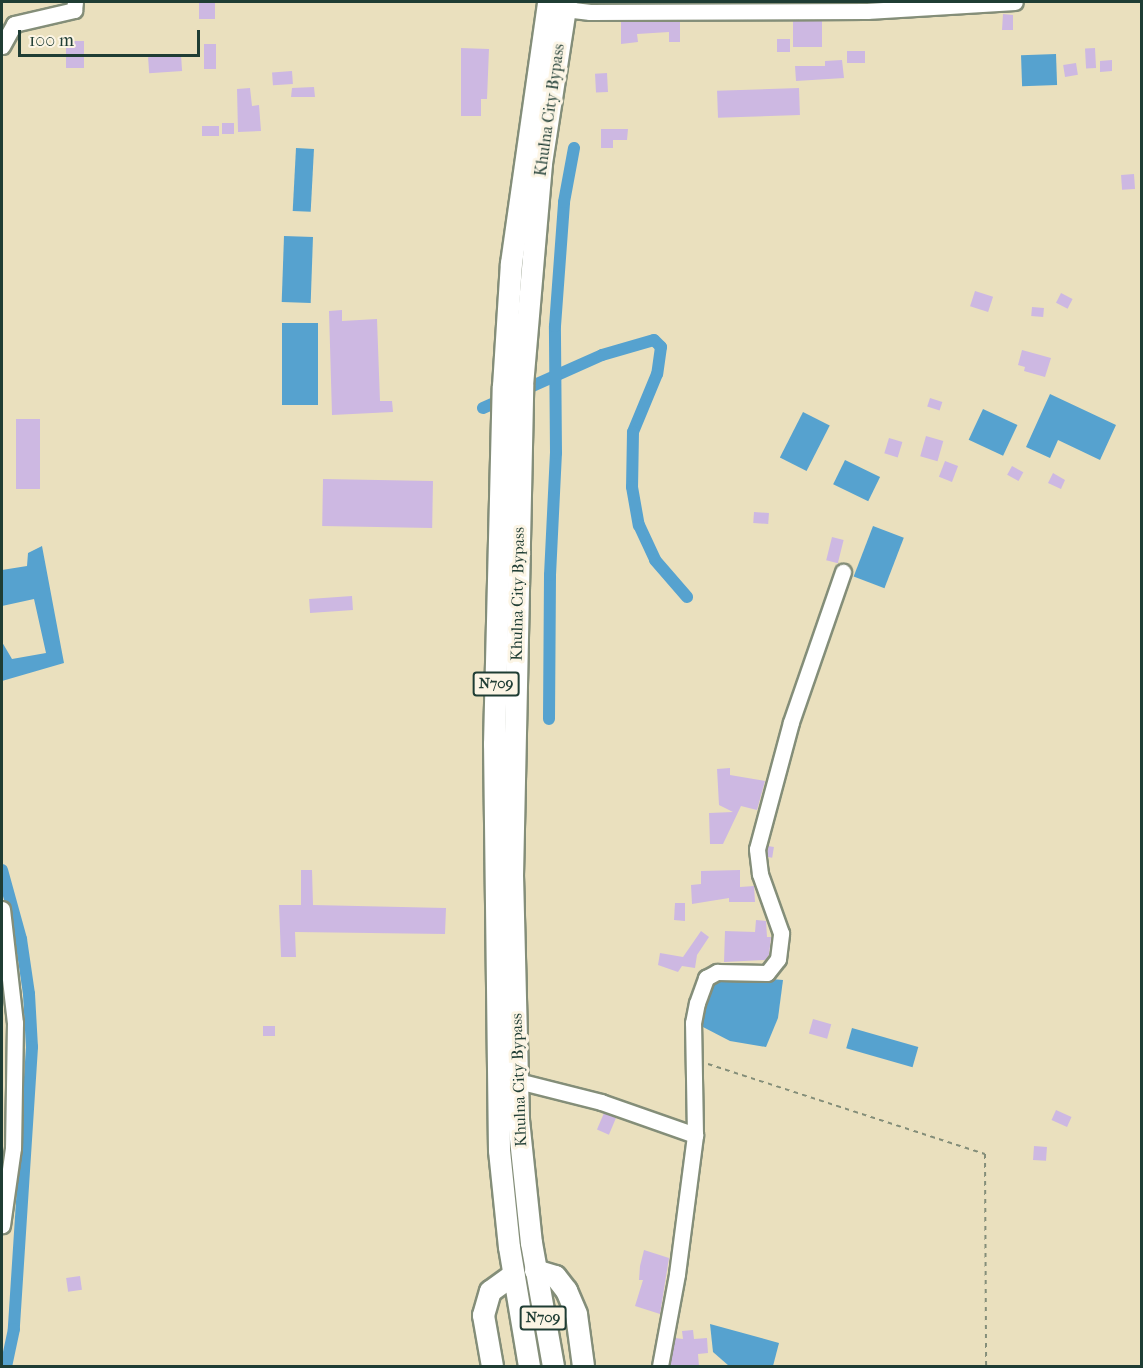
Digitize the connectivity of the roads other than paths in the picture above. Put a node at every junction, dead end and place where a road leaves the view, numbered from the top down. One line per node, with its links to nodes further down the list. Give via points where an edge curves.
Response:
1 (75, 2): 4 (street, via 74,10 14,24)
2 (1015, 2): 3 (street, via 920,9 590,12)
3 (560, 4): 7 (highway, Khulna City Bypass / N709, via 541,163 522,385 512,876); 11 (highway, Khulna City Bypass / N709, via 511,262 503,386 494,744 497,1044 499,1150)
4 (2, 46)
5 (843, 572): 8 (street, via 791,722 757,849 760,874 781,933 778,959 767,973 717,972 706,978 693,1023)
6 (2, 909): 9 (street, via 15,1023 13,1148)
7 (518, 1081): 8 (street, via 601,1102); 10 (highway, Khulna City Bypass / N709, via 523,1181)
8 (695, 1135): 16 (street, via 677,1274)
9 (2, 1225)
10 (535, 1270): 14 (highway, Khulna City Bypass / N709); 15 (highway, via 555,1276 566,1290 576,1314)
11 (513, 1274): 12 (highway, via 490,1291 483,1315); 13 (highway, Khulna City Bypass / N709)
12 (492, 1366)
13 (529, 1366)
14 (553, 1366)
15 (584, 1366)
16 (660, 1366)

